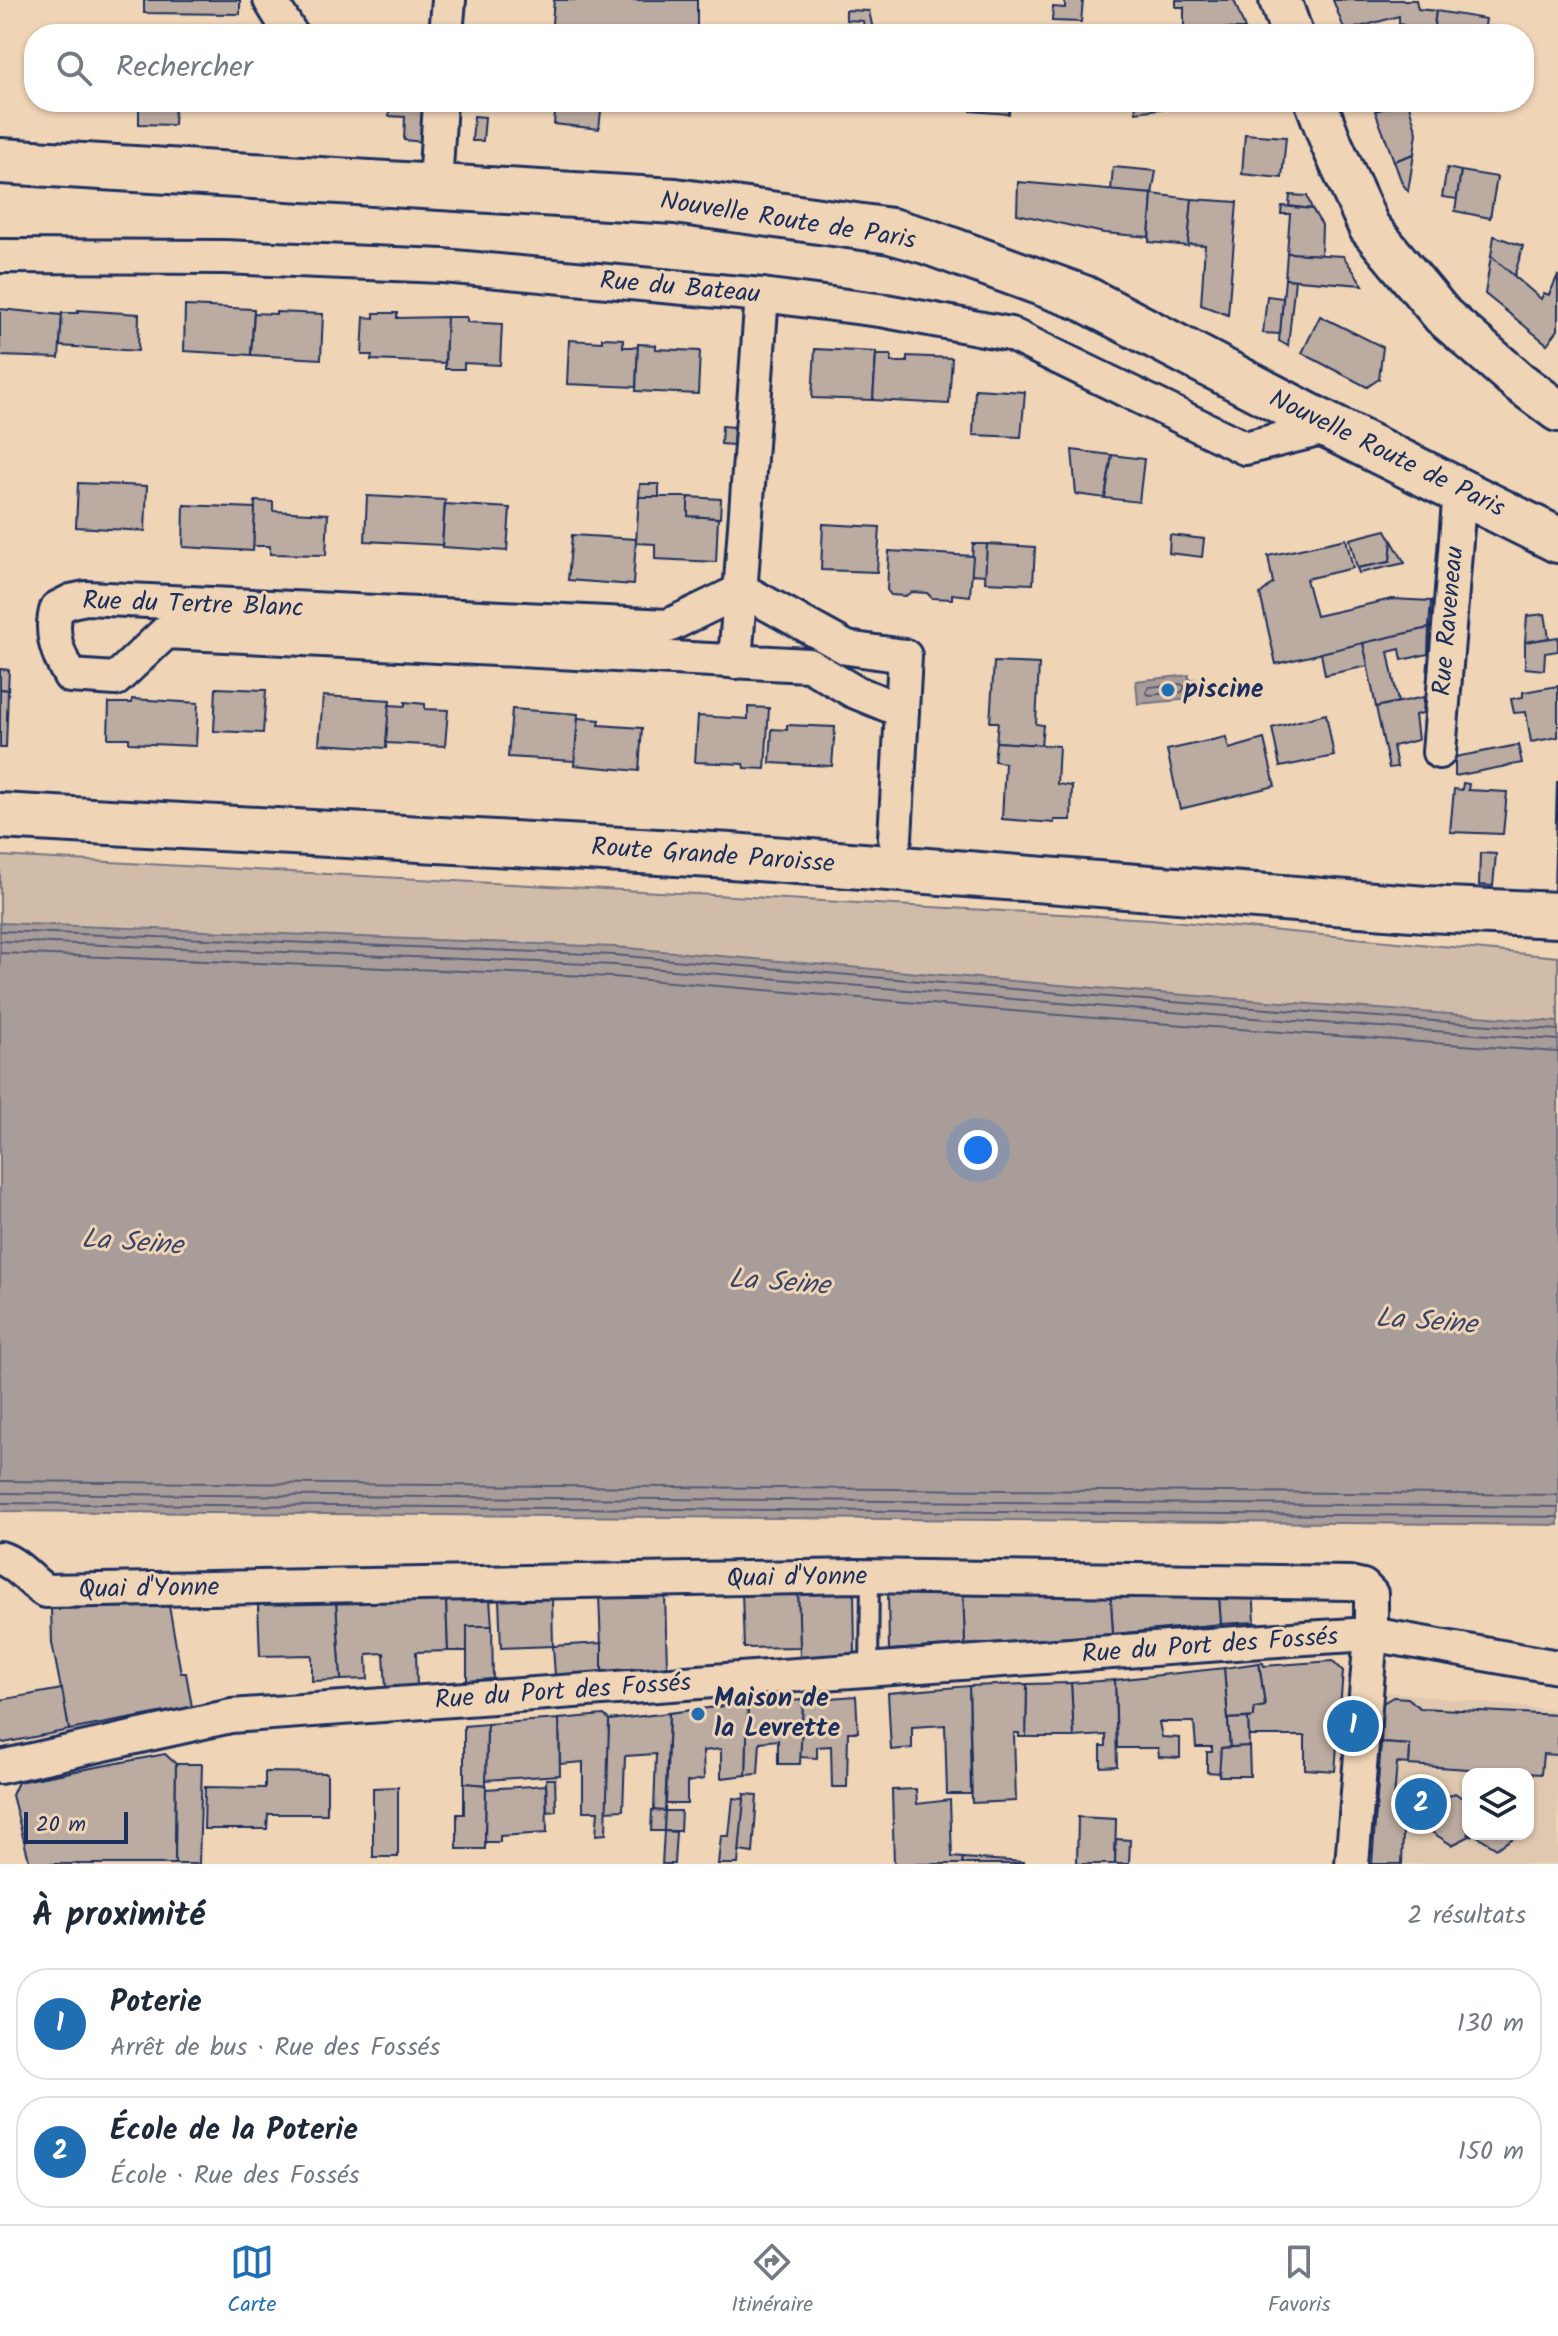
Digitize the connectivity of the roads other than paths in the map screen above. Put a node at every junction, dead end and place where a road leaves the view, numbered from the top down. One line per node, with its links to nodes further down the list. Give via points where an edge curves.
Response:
1 (270, 0): 4 (street)
2 (449, 0): 5 (street)
3 (1280, 0): 6 (street)
4 (285, 24)
5 (447, 24)
6 (1288, 24)
7 (439, 112): 10 (street)
8 (1320, 112): 13 (street, via 1369,227 1443,316)
9 (0, 161): 10 (main road, Nouvelle Route de Paris)
10 (435, 186): 14 (main road, Nouvelle Route de Paris, via 675,201 891,231 1083,298)
11 (0, 256): 12 (street, Rue du Bateau, via 224,257 443,266)
12 (762, 295): 14 (street, Rue du Bateau, via 1010,334 1245,448); 17 (street)
13 (1558, 411)
14 (1330, 427): 15 (main road, Nouvelle Route de Paris)
15 (1460, 490): 16 (main road, Nouvelle Route de Paris); 20 (street, Rue Raveneau)
16 (1558, 540)
17 (742, 590): 18 (street); 18 (street, Rue du Tertre Blanc, via 668,626 86,598 57,608 52,623 70,676 116,679 166,632); 19 (street, via 847,648 905,656)
18 (735, 662): 19 (street, Rue du Tertre Blanc, via 809,665)
19 (902, 711): 22 (street)
20 (1439, 752)
21 (0, 816): 23 (main road, Route Grande Paroisse, via 731,856)
22 (895, 838)
23 (1558, 915)
24 (0, 1558): 25 (street, Quai d'Yonne, via 45,1591)
25 (870, 1577): 26 (street, Quai d'Yonne, via 1350,1583 1371,1594); 28 (lane)
26 (1371, 1634): 27 (street); 28 (street, Rue du Port des Fossés); 30 (street)
27 (1558, 1667)
28 (869, 1671): 29 (street, Rue du Port des Fossés, via 231,1716)
29 (0, 1767)
30 (1352, 1864)

